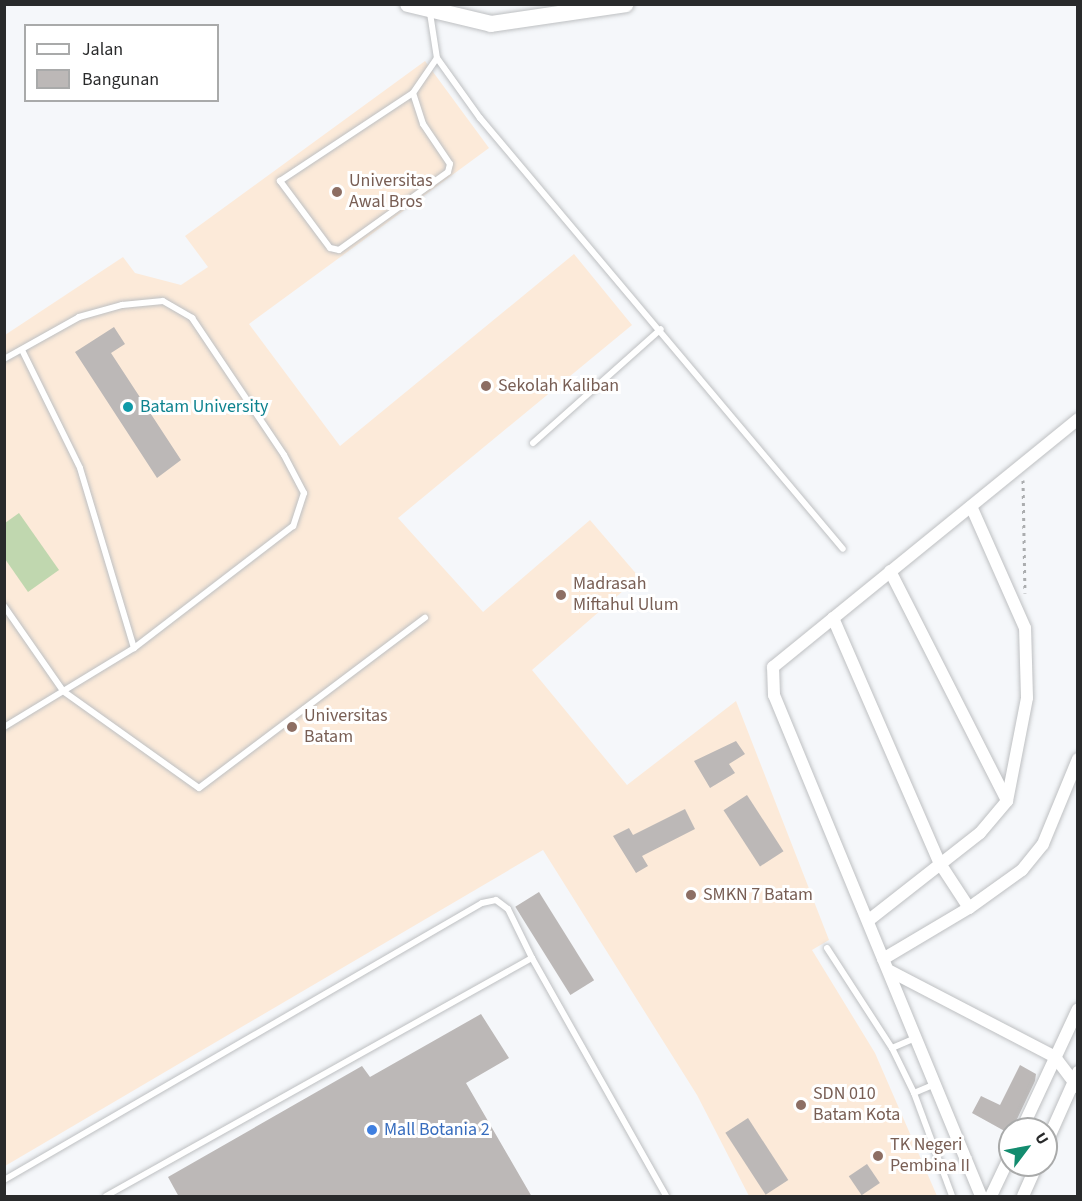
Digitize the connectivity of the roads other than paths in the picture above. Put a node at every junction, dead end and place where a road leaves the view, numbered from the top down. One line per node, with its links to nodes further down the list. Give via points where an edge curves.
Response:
1 (408, 4): 3 (main road)
2 (626, 4): 3 (main road, via 491,24)
3 (430, 13): 4 (lane)
4 (437, 58): 5 (lane); 6 (lane, via 480,118)
5 (413, 93): 5 (lane, via 423,124 450,164 448,172 339,250 330,248 280,181)
6 (661, 329): 10 (lane); 12 (lane)
7 (22, 350): 8 (lane); 17 (lane, via 80,468); 17 (lane, via 79,317 122,305 163,301 192,318 299,478 304,494 293,526)
8 (4, 359)
9 (1077, 419): 11 (street)
10 (533, 443)
11 (971, 507): 13 (street); 21 (street, via 1025,628 1027,698)
12 (843, 549)
13 (890, 571): 16 (street); 21 (street)
14 (4, 606): 18 (lane)
15 (425, 618): 18 (lane, via 199,788)
16 (833, 618): 22 (street); 24 (street, via 773,667 774,695)
17 (134, 648): 18 (lane)
18 (63, 691): 19 (lane)
19 (4, 727)
20 (1077, 759): 23 (street, via 1043,844 1022,870)
21 (1006, 801): 22 (street, via 993,822)
22 (939, 862): 23 (street); 24 (street)
23 (969, 908): 27 (street)
24 (869, 920): 27 (street)
25 (827, 948): 31 (lane)
26 (532, 958): 40 (lane, via 508,909 496,900 482,903); 41 (lane); 42 (lane)
27 (883, 959): 28 (street)
28 (890, 971): 30 (street); 32 (street)
29 (1077, 1009): 32 (street)
30 (916, 1038): 31 (lane); 34 (street)
31 (892, 1048): 35 (lane)
32 (1055, 1057): 33 (street); 36 (street)
33 (1076, 1081): 37 (street)
34 (935, 1084): 35 (lane); 44 (street)
35 (914, 1093): 43 (lane)
36 (1028, 1117)
37 (1058, 1119)
38 (1000, 1177): 45 (street)
39 (1032, 1177): 46 (street)
40 (4, 1180)
41 (106, 1197)
42 (666, 1197)
43 (952, 1197)
44 (981, 1197)
45 (991, 1197)
46 (1023, 1197)

